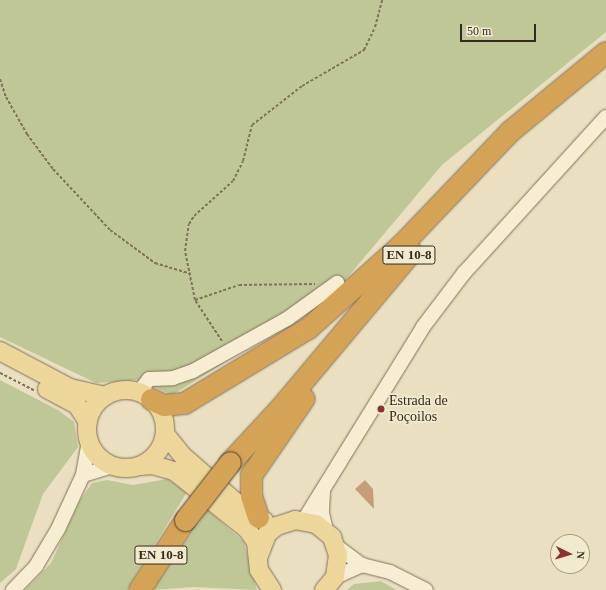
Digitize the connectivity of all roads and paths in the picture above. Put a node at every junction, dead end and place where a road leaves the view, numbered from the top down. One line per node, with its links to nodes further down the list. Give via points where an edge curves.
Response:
1 (382, 0): 7 (path, via 375,27 364,50 302,86 252,125 233,181 194,216 189,224 185,251)
2 (606, 52): 6 (highway, EN 10-8, via 510,131)
3 (606, 65): 6 (highway, EN 10-8, via 531,127)
4 (0, 79): 7 (path, via 6,98 31,139 53,169 110,230 155,263)
5 (606, 117): 21 (street, via 464,273 427,321)
6 (408, 247): 14 (highway, via 335,308 279,347 184,403 164,405); 23 (highway, via 256,466 250,485); 29 (highway, EN 10-8, bridge, via 279,396 185,520)
7 (190, 274): 9 (path)
8 (337, 283): 9 (path, via 240,285); 10 (street, via 287,319)
9 (195, 300): 10 (path)
10 (229, 350): 14 (street, via 183,376 149,379)
11 (0, 351): 13 (main road, via 70,388)
12 (0, 365): 15 (main road, via 77,405)
13 (105, 396): 14 (main road, via 125,390); 15 (main road, via 94,407)
14 (145, 396): 16 (main road, via 163,415)
15 (88, 422): 17 (main road)
16 (165, 434): 19 (main road, via 157,454); 23 (main road, via 183,456 246,511)
17 (89, 441): 18 (main road, via 95,454); 20 (street)
18 (112, 466): 19 (main road, via 129,469); 20 (street)
19 (140, 466): 25 (main road, via 163,467 186,479 247,529 256,542)
20 (83, 475): 28 (street, via 48,549 36,566)
21 (324, 484): 22 (street); 24 (street, via 322,513)
22 (304, 520): 23 (main road); 24 (main road)
23 (267, 522): 25 (main road, via 267,534)
24 (331, 538): 26 (street); 27 (main road, via 338,555)
25 (258, 558): 30 (main road, via 259,570)
26 (362, 565): 27 (street); 31 (street, via 390,572)
27 (330, 584)
28 (12, 590)
29 (139, 590)
30 (272, 590)
31 (426, 590)

